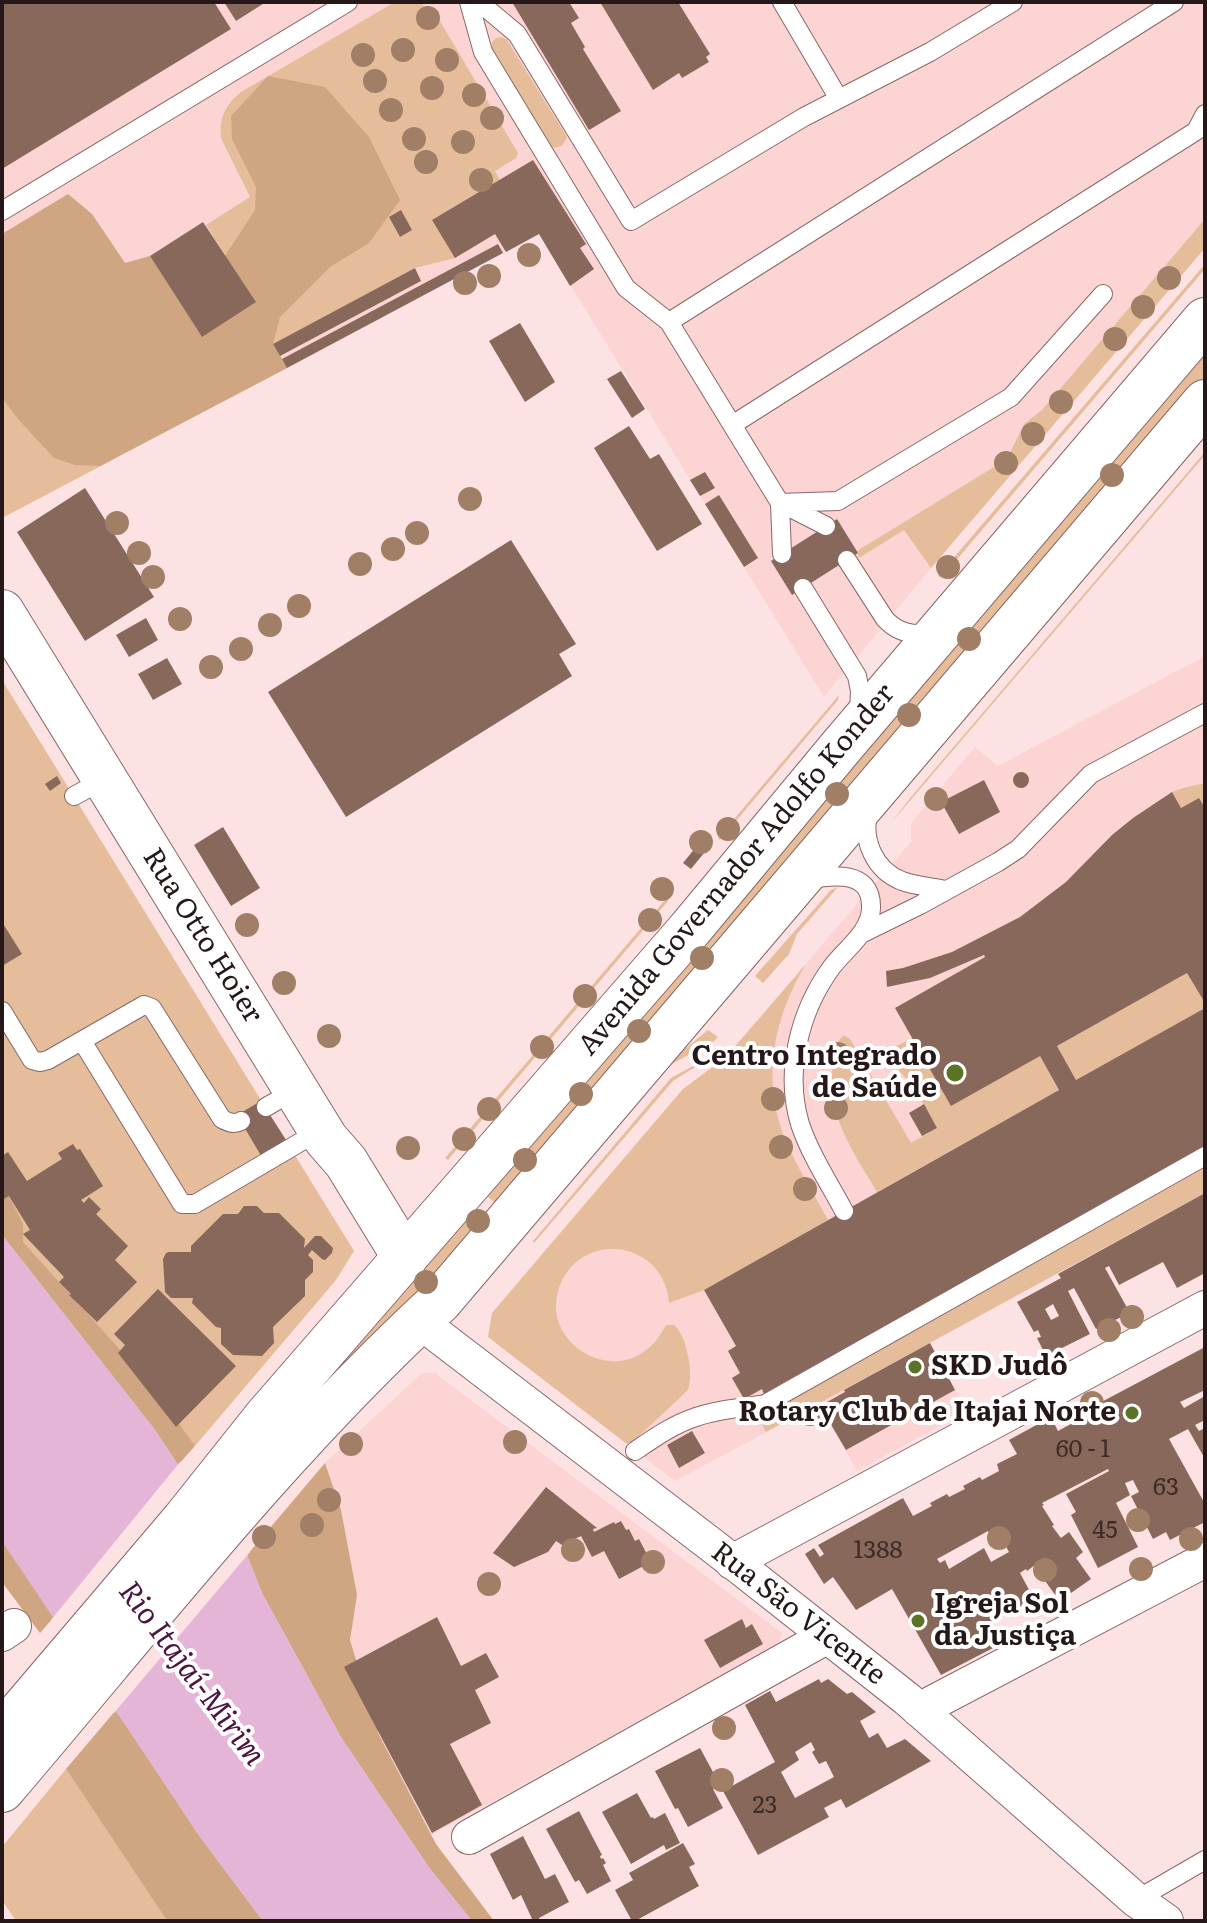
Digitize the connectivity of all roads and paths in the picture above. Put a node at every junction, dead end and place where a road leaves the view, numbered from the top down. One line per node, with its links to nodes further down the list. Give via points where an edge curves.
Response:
1 (348, 2): 9 (lane)
2 (469, 2): 12 (lane, via 483,52 626,288)
3 (479, 2): 7 (lane, via 517,34 631,221)
4 (782, 2): 7 (lane)
5 (1013, 2): 7 (lane)
6 (1174, 2): 12 (lane)
7 (839, 99)
8 (1205, 114): 14 (lane, via 1196,131)
9 (2, 211)
10 (1103, 294): 15 (lane, via 1011,397 838,501)
11 (1205, 320): 21 (main road, Avenida Governador Adolfo Konder)
12 (669, 322): 14 (lane)
13 (1205, 402): 24 (main road, Avenida Governador Adolfo Konder)
14 (732, 425): 15 (lane)
15 (780, 503): 16 (lane); 17 (lane)
16 (826, 526)
17 (782, 554)
18 (847, 560): 21 (lane, via 897,629 920,635)
19 (803, 588): 23 (lane, via 859,684 858,716)
20 (2, 612): 31 (main road, Rua Otto Hoier, via 89,788 281,1098)
21 (946, 623): 23 (main road, Avenida Governador Adolfo Konder)
22 (1205, 713): 26 (lane, via 1091,774 1018,849)
23 (841, 747): 34 (main road, Avenida Governador Adolfo Konder)
24 (874, 791): 25 (main road, Avenida Governador Adolfo Konder); 26 (lane, via 865,824 880,865 902,881)
25 (796, 883): 27 (lane, via 824,877 850,877 862,883 871,908); 36 (main road, Avenida Governador Adolfo Konder)
26 (946, 890): 27 (lane)
27 (859, 935): 33 (lane, via 813,995 798,1038 794,1073 800,1124)
28 (2, 1011): 29 (lane, via 32,1060 48,1060)
29 (82, 1041): 30 (lane, via 150,1006 222,1119); 31 (lane, via 182,1204 195,1204)
30 (241, 1121)
31 (321, 1130): 34 (main road, Rua Otto Hoier)
32 (1205, 1156): 38 (lane, via 906,1319 765,1404 696,1417)
33 (844, 1211)
34 (405, 1258): 37 (main road, Avenida Governador Adolfo Konder)
35 (1205, 1308): 40 (street)
36 (419, 1321): 37 (main road, Avenida Governador Adolfo Konder, via 382,1356); 40 (street, Rua São Vicente)
37 (282, 1430): 43 (main road, via 211,1543)
38 (635, 1451)
39 (1205, 1560): 42 (street)
40 (732, 1562): 41 (street, Rua São Vicente)
41 (826, 1637): 42 (street, Rua São Vicente); 45 (street)
42 (919, 1710): 47 (street, Rua São Vicente)
43 (18, 1733): 44 (main road)
44 (2, 1790)
45 (469, 1837)
46 (1205, 1860): 47 (lane)
47 (1136, 1900): 48 (street, Rua São Vicente)
48 (1166, 1921)

